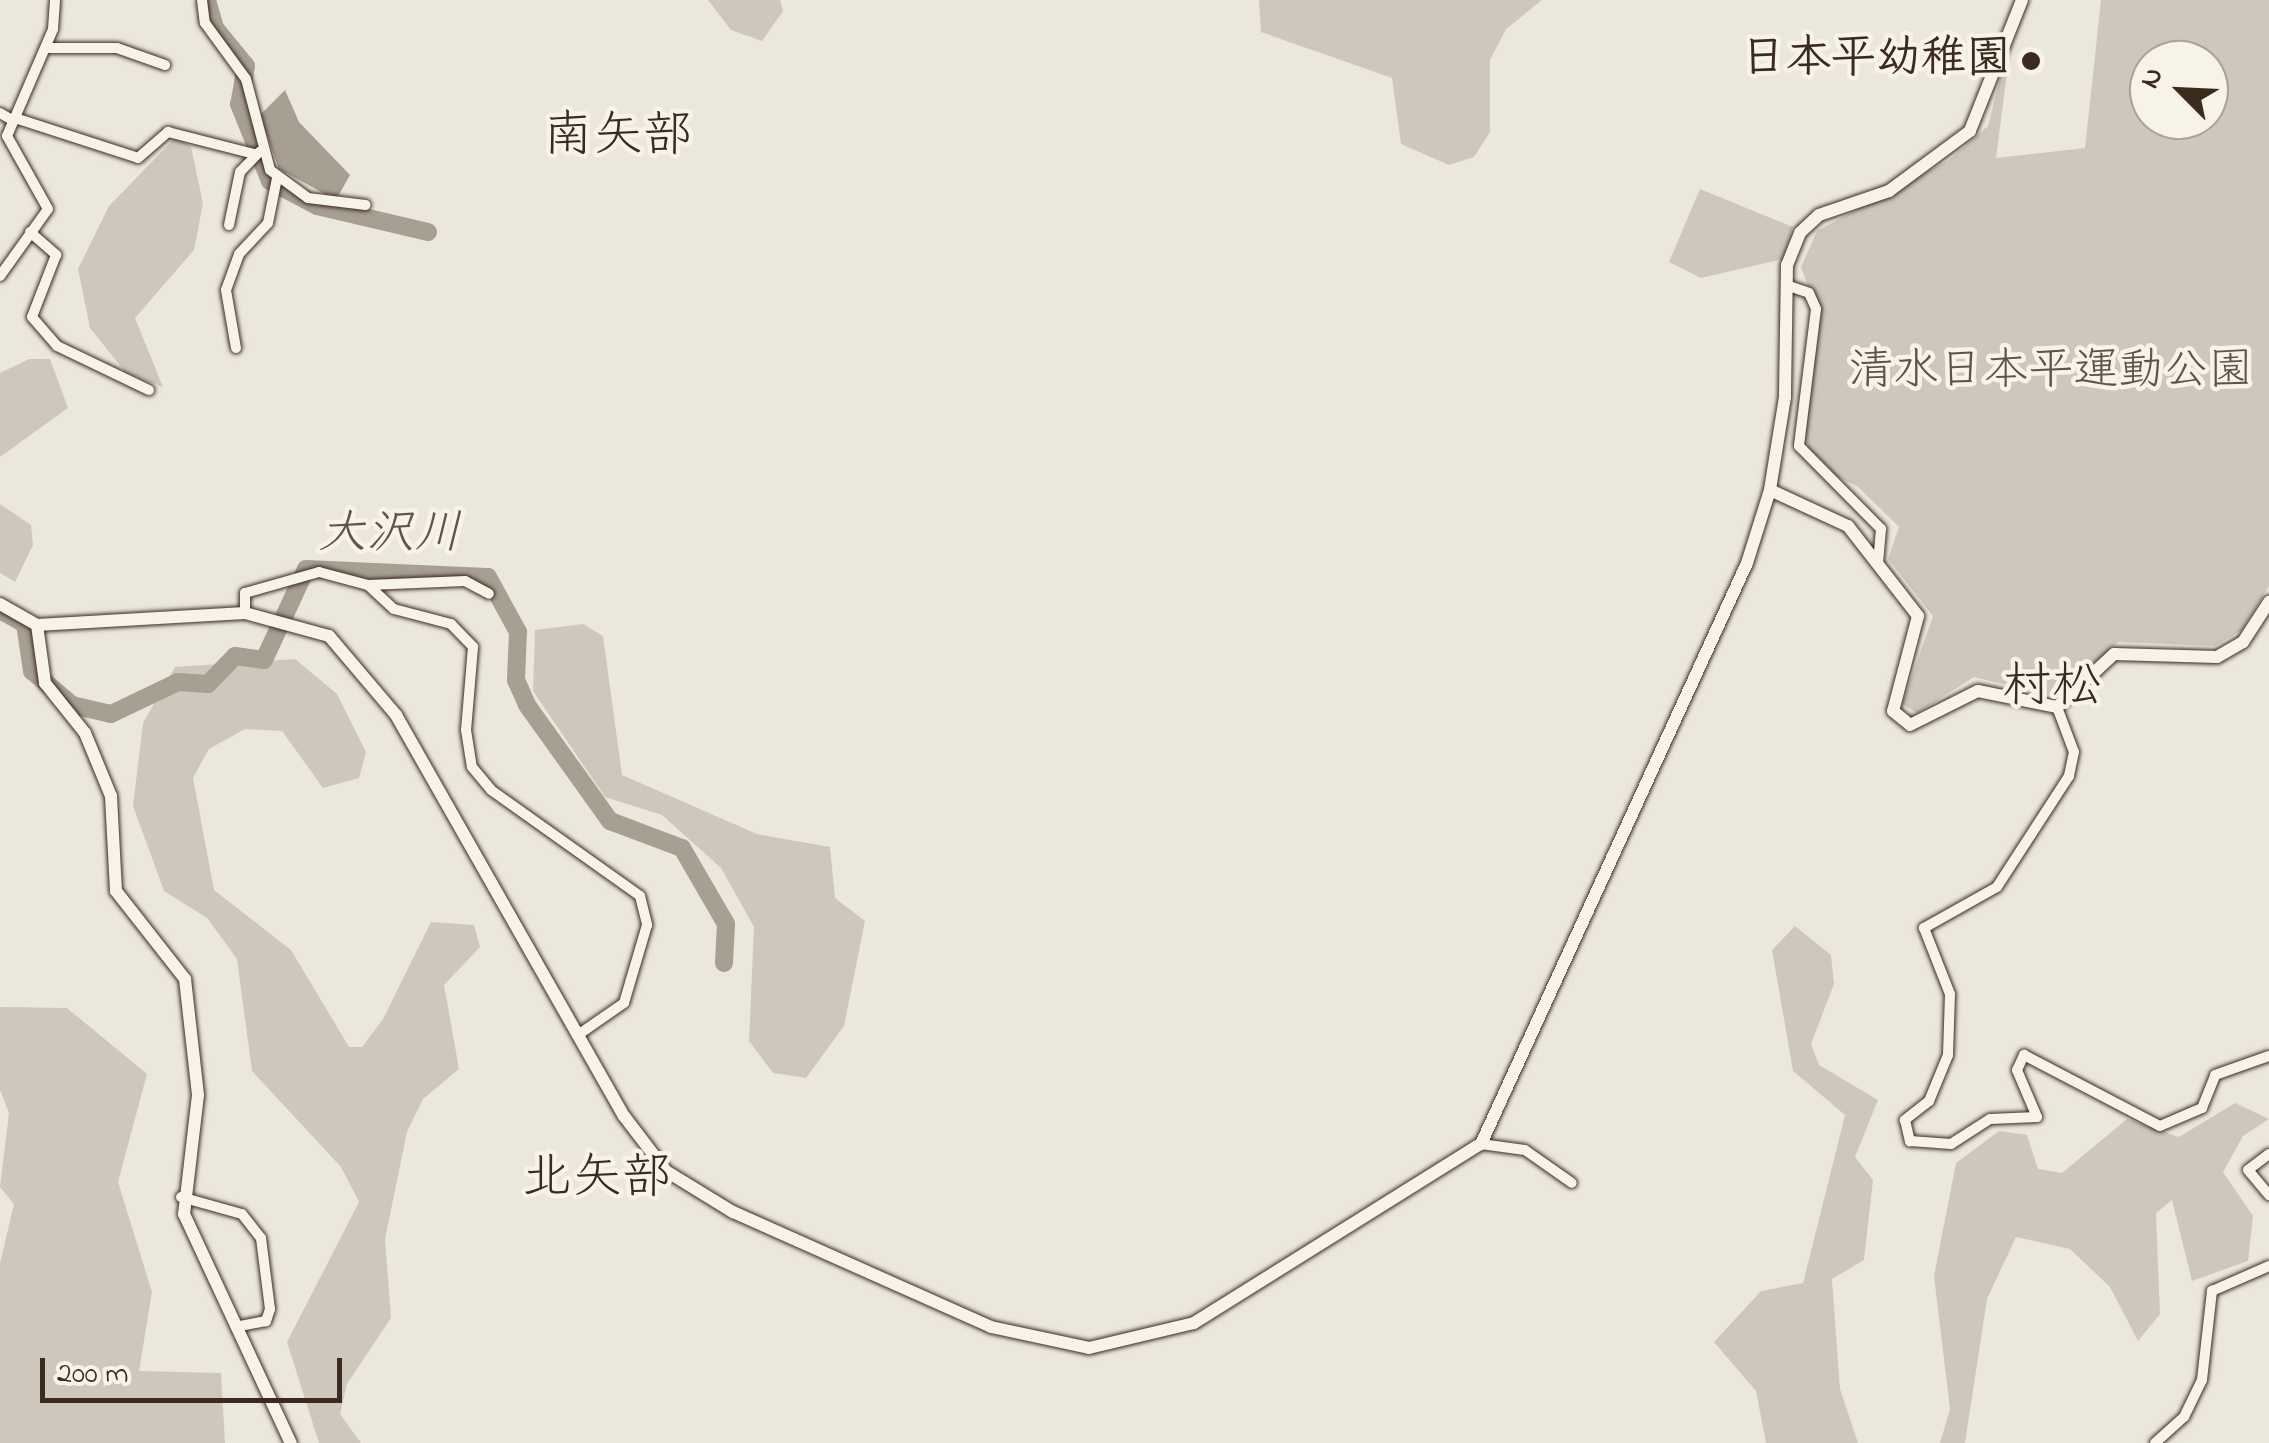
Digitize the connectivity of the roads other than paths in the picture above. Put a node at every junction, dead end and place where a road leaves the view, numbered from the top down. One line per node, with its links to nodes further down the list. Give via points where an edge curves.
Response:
1 (55, 0): 4 (street)
2 (202, 0): 8 (street, via 205,23 246,78)
3 (2022, 0): 14 (street, via 1970,131 1890,191 1809,221 1791,249)
4 (46, 48): 5 (street, via 117,48); 7 (street)
5 (165, 64)
6 (0, 113): 7 (street)
7 (14, 120): 8 (street, via 138,158 168,132); 12 (street, via 13,150 48,200)
8 (259, 152): 9 (street); 11 (street)
9 (277, 178): 10 (street, via 331,206); 15 (street, via 268,223 239,254 226,290)
10 (366, 205)
11 (229, 225)
12 (30, 232): 13 (street); 16 (street, via 56,255 32,317 57,346)
13 (0, 276)
14 (1786, 284): 17 (street, via 1785,398); 18 (street, via 1809,292 1816,309 1799,446 1880,529)
15 (236, 348)
16 (149, 390)
17 (1770, 490): 18 (street, via 1829,511); 28 (street, via 1739,580 1506,1105)
18 (1878, 562): 25 (street, via 1921,624 1894,700 1899,720 1920,724 1978,691)
19 (368, 585): 20 (street, via 466,582); 23 (street, via 319,572 245,593); 26 (street, via 394,609 451,624 473,646 466,730 472,767 491,790 640,896 646,925 624,1003)
20 (489, 594)
21 (2269, 602): 25 (street, via 2232,650 2114,654)
22 (0, 604): 24 (street)
23 (245, 613): 24 (street); 26 (street, via 311,627 362,665)
24 (37, 625): 32 (street, via 45,684 85,733 110,796 116,891 188,991 198,1095)
25 (2057, 708): 27 (street, via 2074,752 2069,776 1997,886 1924,928 1950,994 1948,1054 1929,1101 1905,1120 1910,1141 1951,1144 1990,1118 2037,1118 2017,1070 2024,1055 2160,1126 2202,1108 2215,1075)
26 (578, 1035): 28 (street, via 646,1148 694,1191 992,1327 1058,1346 1142,1341 1194,1322)
27 (2269, 1056)
28 (1481, 1144): 30 (street, via 1525,1150)
29 (2269, 1154): 31 (street, via 2248,1170)
30 (1572, 1183)
31 (2269, 1195)
32 (182, 1197): 34 (street); 34 (street, via 242,1214 262,1238 270,1310 266,1321)
33 (2269, 1266): 36 (street, via 2212,1291 2202,1380 2184,1417)
34 (240, 1326): 35 (street)
35 (291, 1443)
36 (2155, 1443)

